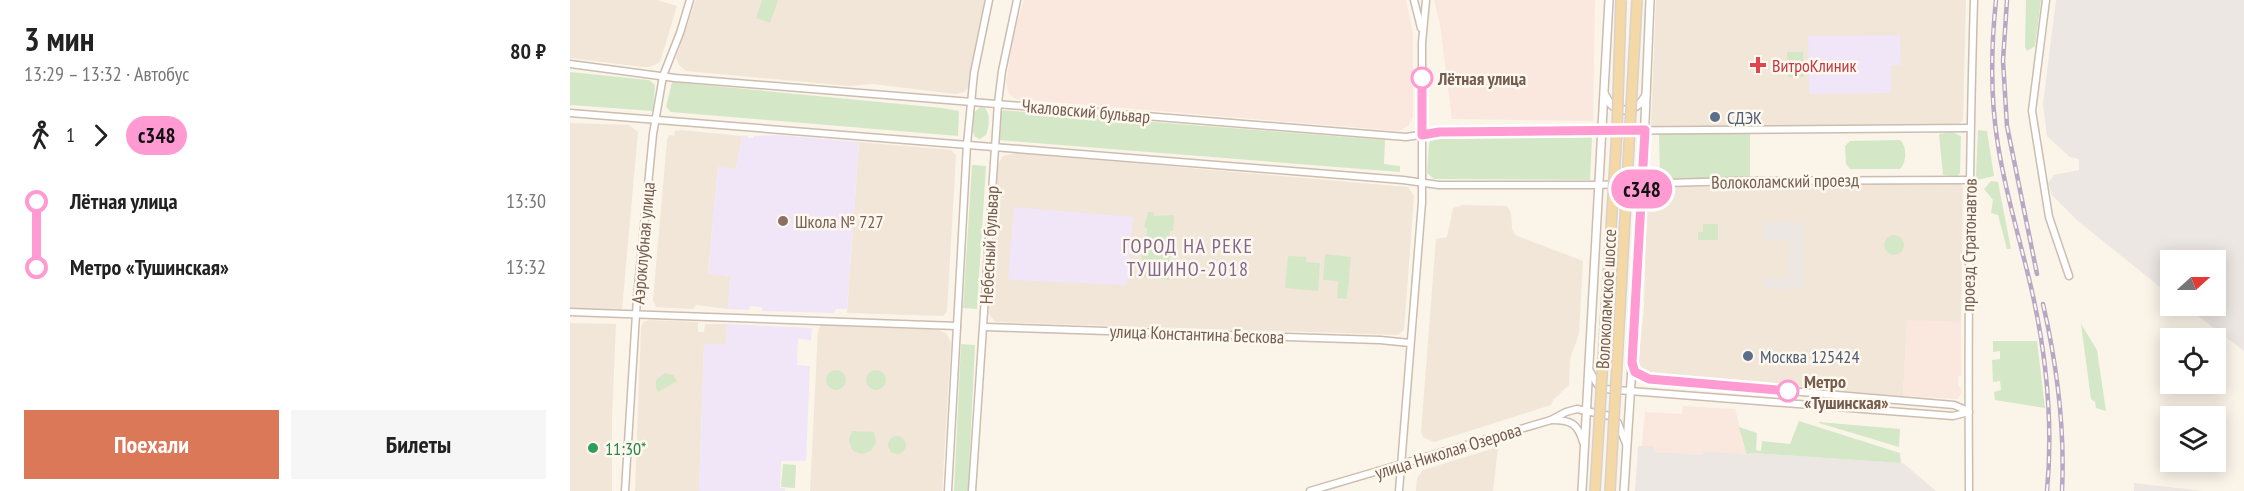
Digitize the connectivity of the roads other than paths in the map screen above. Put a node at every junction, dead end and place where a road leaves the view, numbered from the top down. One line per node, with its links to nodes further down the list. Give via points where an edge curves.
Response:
1 (690, 0): 14 (street, Аэроклубная улица)
2 (989, 0): 17 (street, Небесный бульвар)
3 (1017, 0): 18 (street, Небесный бульвар)
4 (1414, 0): 12 (street)
5 (1426, 0): 12 (street)
6 (1608, 0): 15 (street)
7 (1621, 0): 52 (main road, Волоколамское шоссе, bridge)
8 (1637, 0): 53 (main road, Волоколамское шоссе, bridge)
9 (1650, 0): 16 (street)
10 (1974, 0): 21 (street, проезд Стратонавтов)
11 (2046, 0): 31 (street, via 2032,111 2049,217)
12 (1422, 43): 24 (street)
13 (570, 64): 14 (street, Чкаловский бульвар)
14 (663, 76): 17 (street, Чкаловский бульвар); 20 (street, Аэроклубная улица)
15 (1604, 92): 16 (street, via 1611,104 1623,110 1637,107); 22 (street)
16 (1647, 94): 23 (street)
17 (971, 101): 18 (street, Чкаловский бульвар); 25 (street, Небесный бульвар)
18 (998, 103): 24 (street, Чкаловский бульвар, via 1406,137); 26 (street, Небесный бульвар)
19 (570, 113): 20 (street)
20 (656, 120): 25 (street); 33 (street, Аэроклубная улица)
21 (1970, 128): 23 (street); 27 (street, проезд Стратонавтов)
22 (1602, 130): 23 (street); 24 (street, Чкаловский бульвар); 30 (street)
23 (1645, 130): 29 (street)
24 (1422, 135): 28 (street)
25 (967, 144): 26 (street); 34 (street, Небесный бульвар)
26 (995, 146): 28 (street); 35 (street, Небесный бульвар)
27 (1970, 180): 29 (street, Волоколамский проезд); 41 (street, проезд Стратонавтов)
28 (1420, 183): 30 (street); 36 (street, via 1422,202)
29 (1642, 184): 30 (street, Волоколамский проезд); 37 (street)
30 (1600, 185): 38 (street)
31 (2069, 276)
32 (570, 312): 33 (street)
33 (637, 315): 34 (street); 46 (street, Аэроклубная улица)
34 (957, 326): 47 (street, Небесный бульвар)
35 (984, 327): 36 (street, улица Константина Бескова); 48 (street, Небесный бульвар)
36 (1410, 343): 45 (street)
37 (1632, 363): 39 (street); 41 (street, via 1637,374 1649,379 1954,405)
38 (1589, 367): 39 (street, via 1600,387); 40 (street)
39 (1630, 391): 41 (street, via 1953,416); 43 (street)
40 (1586, 410): 42 (street, улица Николая Озерова, via 1573,410); 43 (street, via 1616,420); 44 (street)
41 (1968, 412): 55 (street, проезд Стратонавтов)
42 (1551, 420): 44 (street, via 1575,424); 45 (street, улица Николая Озерова)
43 (1626, 444): 54 (street)
44 (1584, 445): 51 (street)
45 (1401, 465): 49 (street, улица Николая Озерова); 50 (street)
46 (625, 491)
47 (948, 491)
48 (972, 491)
49 (1311, 491)
50 (1399, 491)
51 (1582, 491)
52 (1595, 491)
53 (1610, 491)
54 (1624, 491)
55 (1969, 491)

